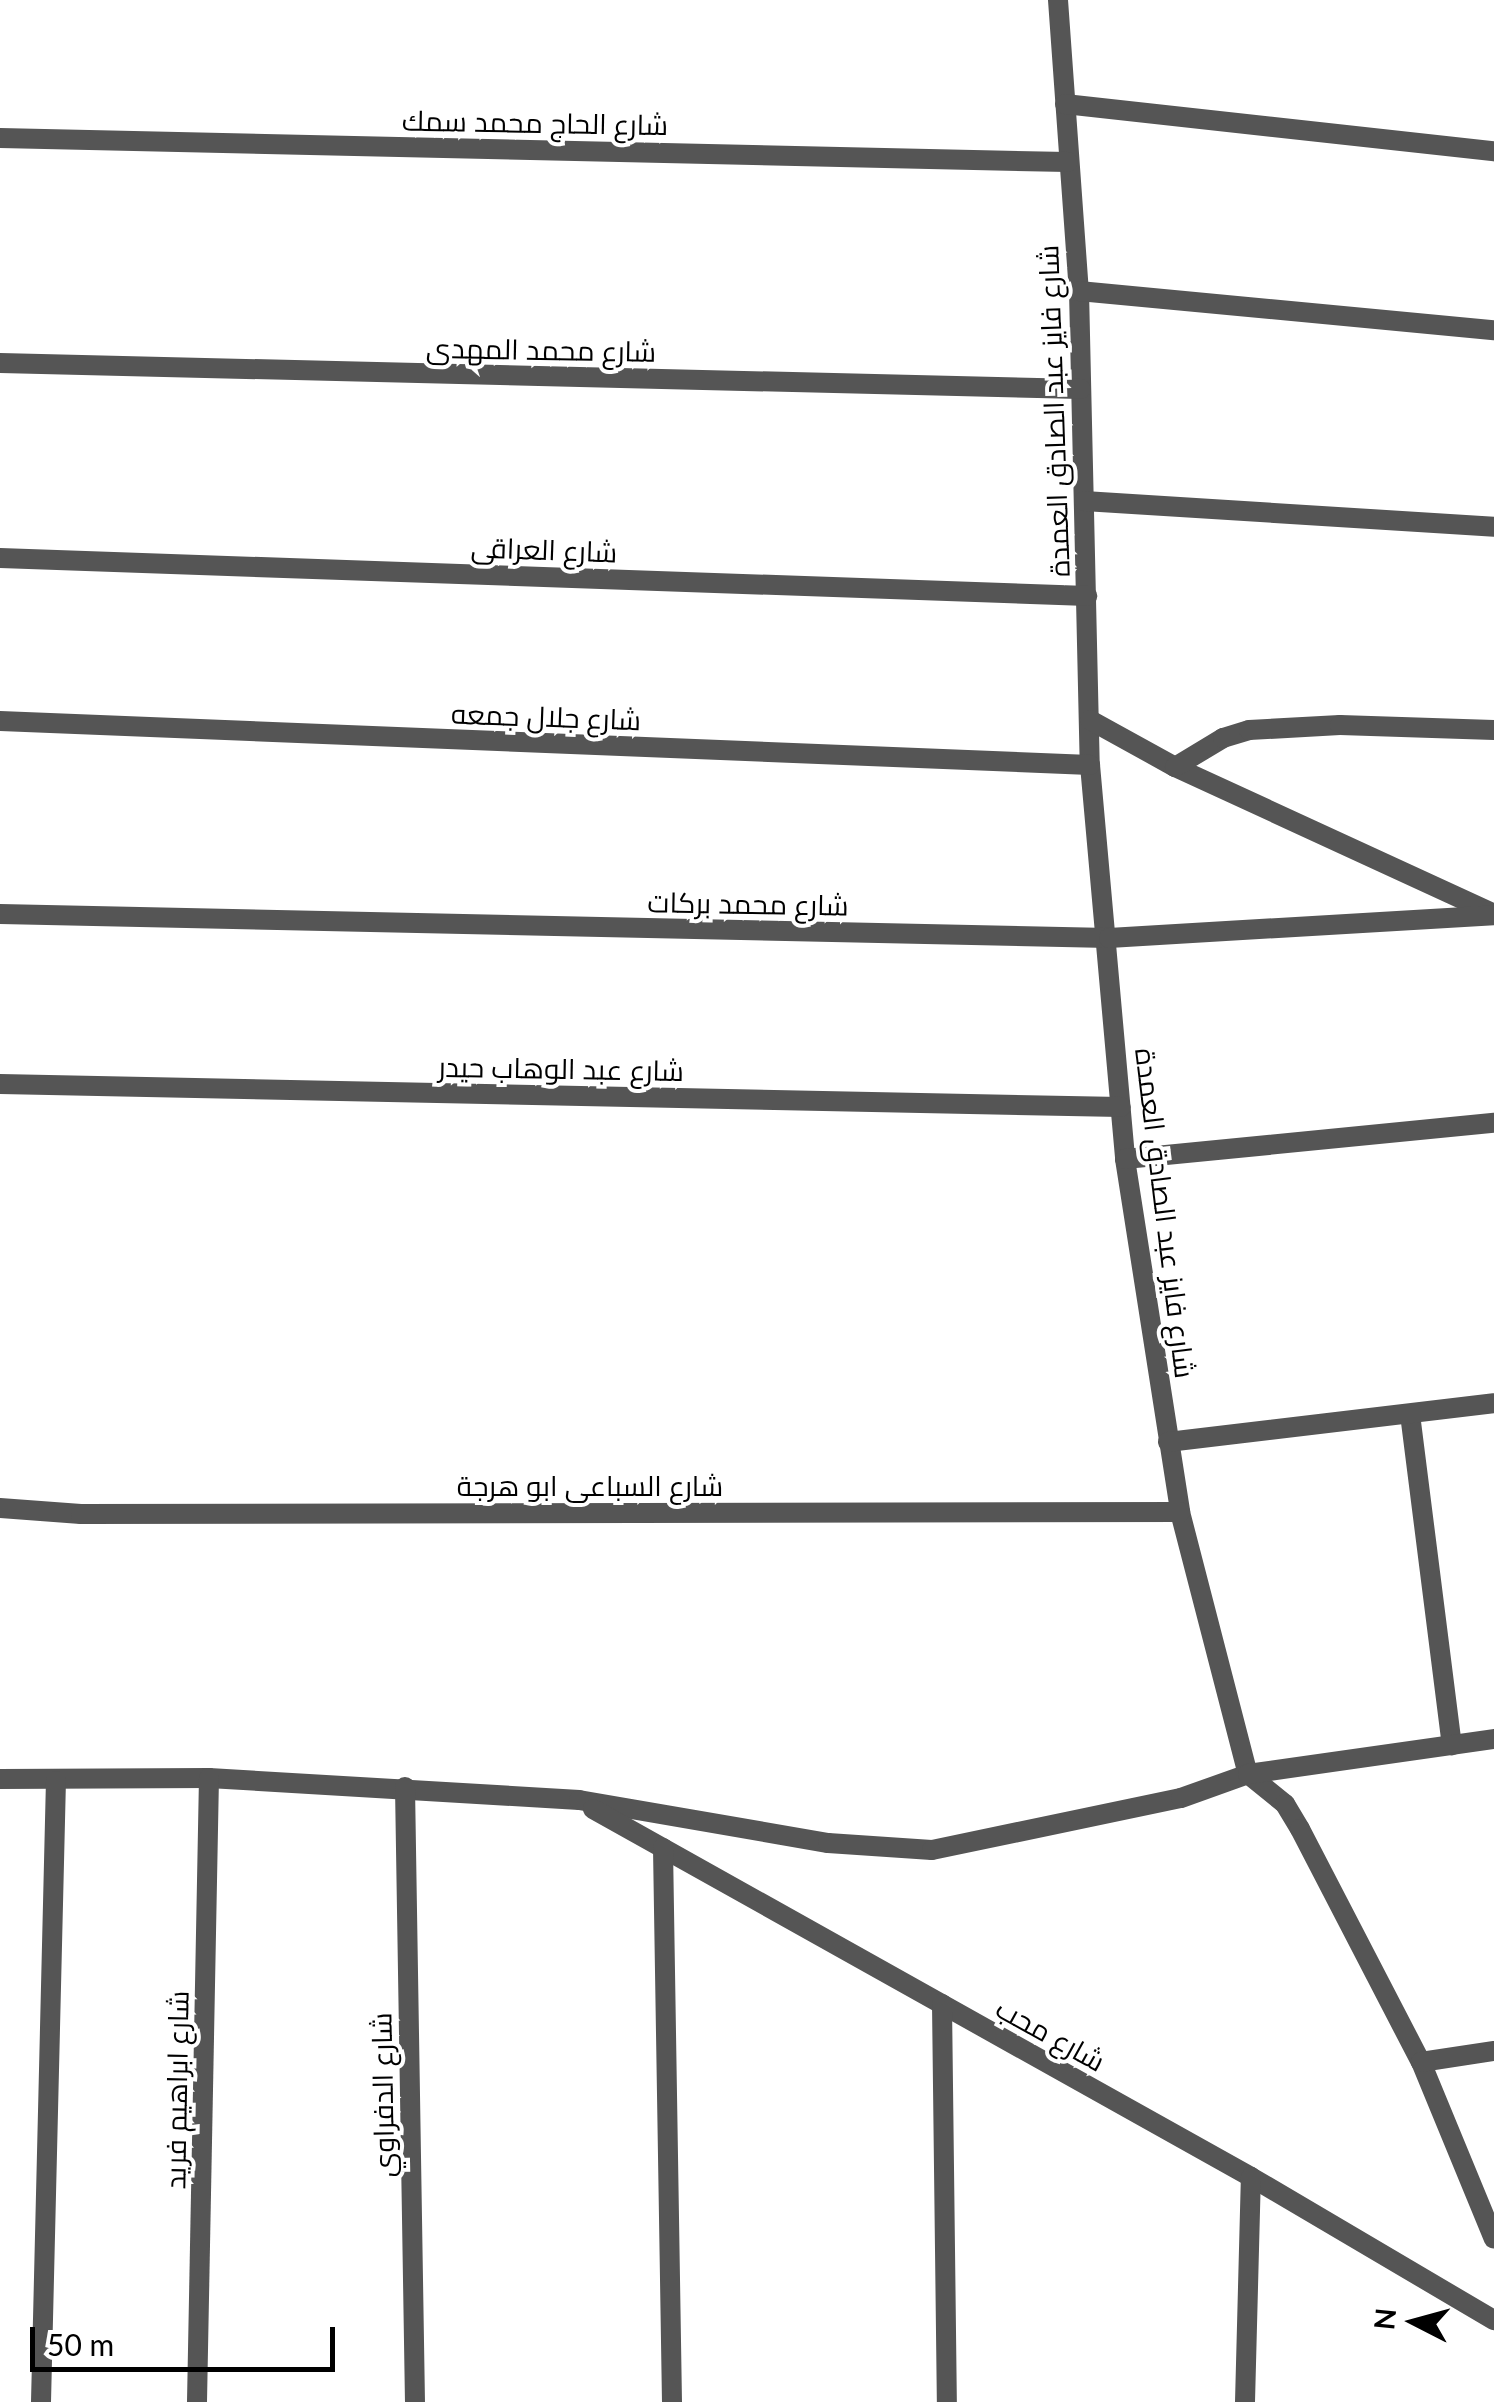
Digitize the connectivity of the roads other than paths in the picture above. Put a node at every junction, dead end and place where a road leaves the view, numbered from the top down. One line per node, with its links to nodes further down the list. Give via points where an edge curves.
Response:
1 (1058, 0): 2 (street, شارع فايز عبد الصادق العمدة)
2 (1065, 104): 4 (street); 5 (street, شارع فايز عبد الصادق العمدة)
3 (0, 138): 5 (street, شارع الحاج محمد سمك)
4 (1494, 151)
5 (1068, 162): 6 (street, شارع فايز عبد الصادق العمدة)
6 (1078, 291): 7 (street); 9 (street, شارع فايز عبد الصادق العمدة)
7 (1494, 330)
8 (0, 363): 9 (street, شارع محمد المهدى)
9 (1081, 389): 10 (street, شارع فايز عبد الصادق العمدة)
10 (1084, 501): 11 (street); 13 (street, شارع فايز عبد الصادق العمدة)
11 (1494, 528)
12 (0, 558): 13 (street, شارع العراقى)
13 (1086, 596): 14 (street, شارع فايز عبد الصادق العمدة)
14 (1090, 720): 17 (street, شارع فايز عبد الصادق العمدة); 18 (street)
15 (0, 721): 17 (street, شارع جلال جمعه)
16 (1494, 730): 18 (street, via 1250,730)
17 (1090, 765): 21 (street, شارع فايز عبد الصادق العمدة)
18 (1175, 767): 20 (street)
19 (0, 914): 21 (street, شارع محمد بركات)
20 (1494, 915): 21 (street, شارع محمد بركات)
21 (1109, 938): 23 (street, شارع فايز عبد الصادق العمدة)
22 (0, 1084): 23 (street, شارع عبد الوهاب حيدر)
23 (1121, 1107): 25 (street, شارع فايز عبد الصادق العمدة)
24 (1494, 1122): 25 (street)
25 (1125, 1158): 28 (street, شارع فايز عبد الصادق العمدة)
26 (1494, 1403): 27 (street)
27 (1410, 1414): 28 (street); 32 (street)
28 (1168, 1442): 30 (street, شارع فايز عبد الصادق العمدة)
29 (0, 1508): 30 (street, شارع السباعى ابو هرجة, via 81,1514)
30 (1180, 1512): 33 (street, شارع فايز عبد الصادق العمدة)
31 (1494, 1738): 32 (street)
32 (1452, 1745): 33 (street)
33 (1248, 1774): 38 (street, via 1182,1798 932,1850 828,1843); 42 (street, via 1284,1804 1300,1830)
34 (209, 1778): 36 (street); 37 (street); 47 (street, شارع ابراهيم فريد)
35 (0, 1779): 36 (street)
36 (56, 1781): 46 (street)
37 (405, 1787): 38 (street); 48 (street, شارع الدفراوي)
38 (578, 1800): 39 (street, شارع محب)
39 (663, 1848): 40 (street, شارع محب); 49 (street)
40 (942, 2004): 43 (street, شارع محب); 50 (street)
41 (1494, 2051): 42 (street)
42 (1421, 2062): 44 (street)
43 (1251, 2177): 45 (street, شارع محب); 51 (street)
44 (1493, 2233)
45 (1494, 2320)
46 (41, 2402)
47 (197, 2402)
48 (414, 2402)
49 (672, 2402)
50 (947, 2402)
51 (1245, 2402)

